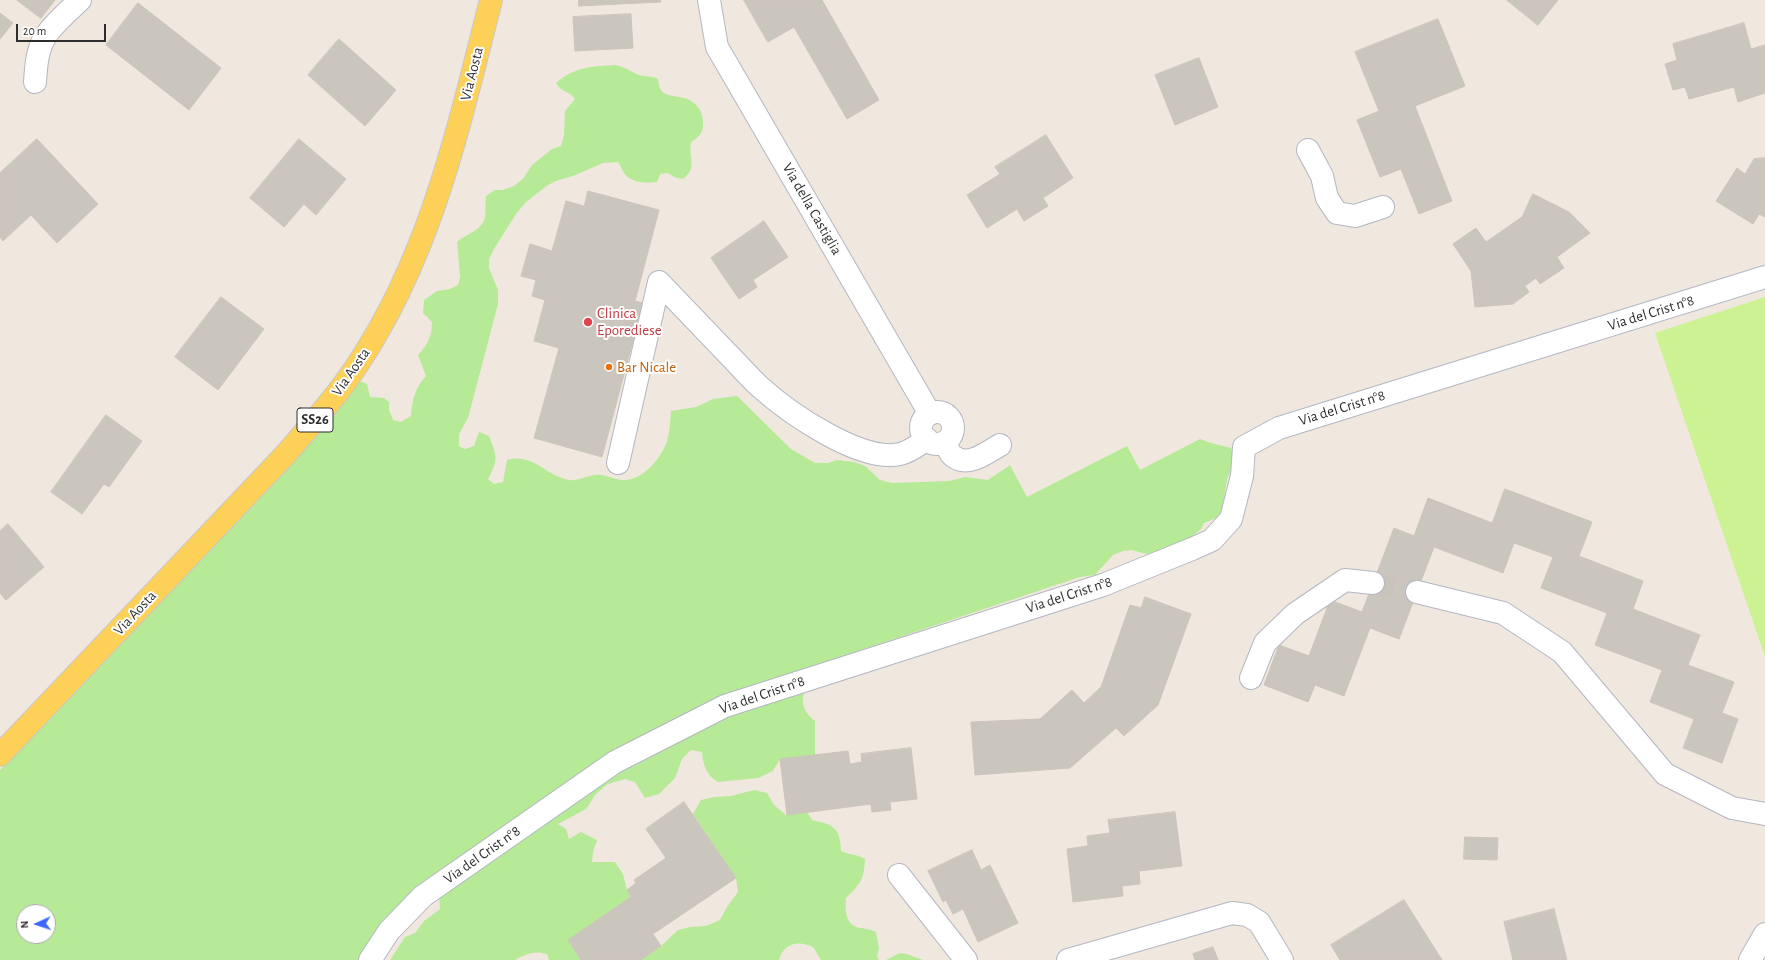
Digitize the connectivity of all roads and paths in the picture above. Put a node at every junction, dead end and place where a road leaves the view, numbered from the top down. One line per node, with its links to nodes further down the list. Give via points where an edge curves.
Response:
1 (80, 0): 4 (street, via 46,35 40,47)
2 (491, 0): 14 (main road, Via Aosta / SS26, via 449,161 424,237 401,289 358,365 326,408 286,454)
3 (709, 0): 8 (street, Via della Castiglia, via 717,46 930,414 942,413 951,420 953,431)
4 (35, 82)
5 (1308, 150): 6 (street, via 1322,176 1327,198 1337,213 1355,216)
6 (1383, 207)
7 (1765, 277): 18 (street, Via del Crist n°8, via 1279,428 1244,447 1242,476 1231,519 1212,540 1103,585 725,706 616,762 422,896 389,931)
8 (936, 440): 9 (street, via 960,460 973,460); 10 (street, via 900,454 890,455 853,448 834,438 761,387 659,282)
9 (1000, 445)
10 (618, 463)
11 (1373, 583): 13 (street, via 1345,580 1295,614 1265,643)
12 (1417, 592): 15 (street, via 1503,613 1562,652 1665,774 1732,808)
13 (1251, 678)
14 (0, 755)
15 (1765, 814)
16 (899, 875): 19 (street)
17 (1765, 934): 22 (street)
18 (370, 960)
19 (966, 960)
20 (1068, 960): 21 (street, via 1232,913 1247,915 1259,922)
21 (1282, 960)
22 (1750, 960)

